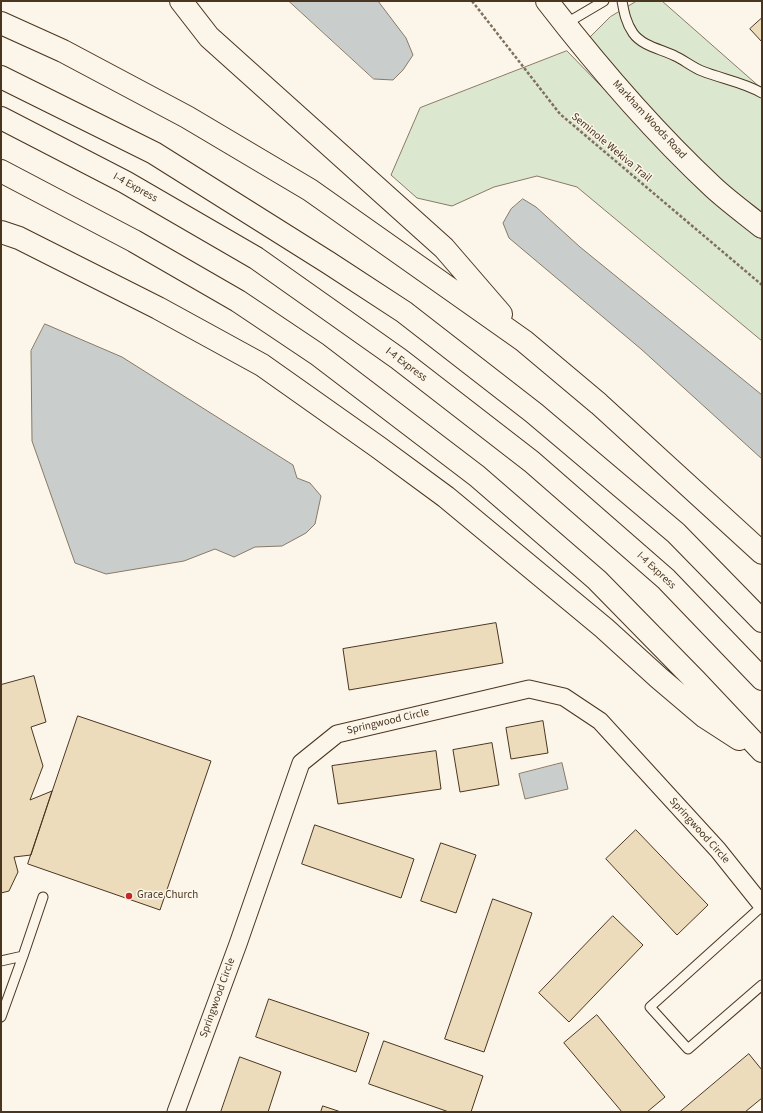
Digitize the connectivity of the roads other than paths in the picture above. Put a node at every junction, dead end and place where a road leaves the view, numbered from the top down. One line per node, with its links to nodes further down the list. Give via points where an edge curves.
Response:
1 (181, 1): 13 (main road, via 209,37 444,248)
2 (547, 1): 6 (main road, Markham Woods Road)
3 (604, 1): 6 (lane)
4 (622, 1): 8 (lane, via 625,16 633,33 645,43 676,56 701,71)
5 (1, 23): 13 (main road, via 63,51 187,117 310,190)
6 (565, 24): 11 (main road, Markham Woods Road, via 643,116 714,188)
7 (1, 77): 15 (main road, via 154,153 404,312 534,413 676,533)
8 (762, 93)
9 (1, 118): 16 (main road, I-4 Express, via 125,182 256,258 399,359 532,462 666,579)
10 (1, 171): 17 (main road, via 134,241 238,301 317,354 464,466 597,580)
11 (762, 227)
12 (1, 232): 17 (main road, via 19,238 158,308 262,365 446,498 604,628 705,717)
13 (524, 341): 14 (main road, via 599,404)
14 (762, 553)
15 (762, 622)
16 (762, 679)
17 (762, 752)
18 (43, 897): 20 (lane)
19 (762, 905): 22 (lane, via 650,1007 688,1049); 24 (street, Springwood Circle, via 718,850 600,721 564,697 529,689 336,734 301,763)
20 (23, 956): 21 (lane); 23 (lane)
21 (1, 961)
22 (762, 985)
23 (1, 1017)
24 (176, 1112)

